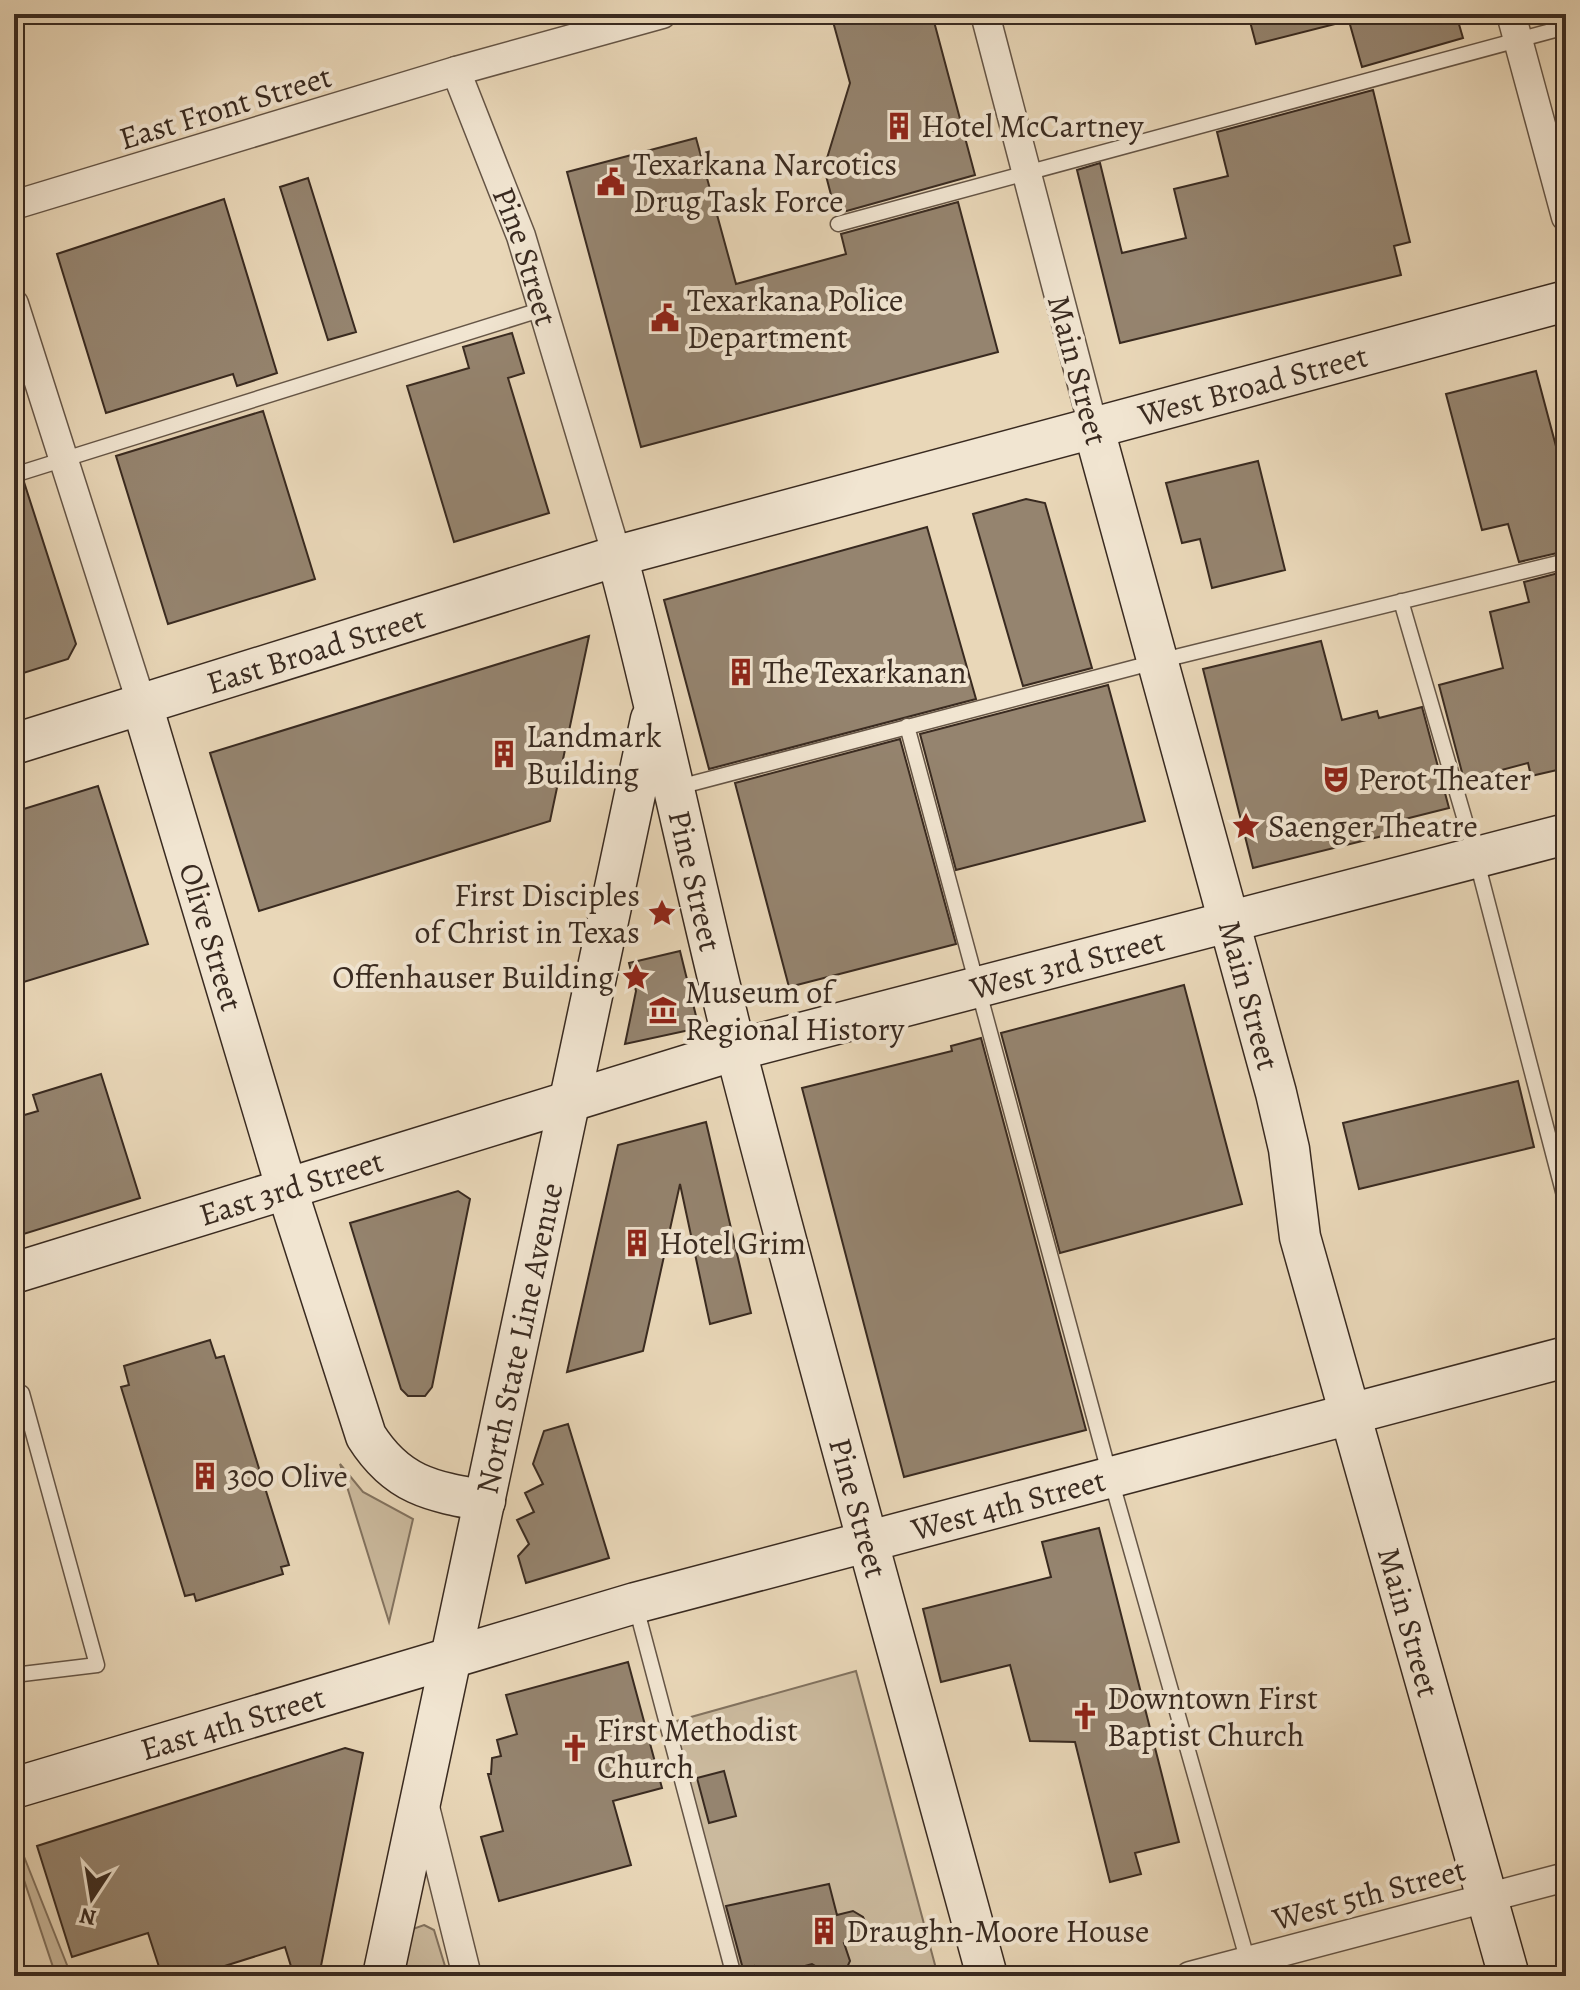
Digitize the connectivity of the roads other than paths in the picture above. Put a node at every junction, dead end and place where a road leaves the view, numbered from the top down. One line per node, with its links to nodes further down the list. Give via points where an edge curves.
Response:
1 (662, 14): 5 (street, East Front Street)
2 (985, 14): 6 (street, Main Street)
3 (1515, 27): 4 (lane); 6 (lane); 8 (street)
4 (1566, 27)
5 (456, 71): 7 (street, East Front Street); 12 (street, Pine Street, via 521,236)
6 (1027, 173): 9 (lane); 13 (street, Main Street)
7 (14, 205)
8 (1566, 217)
9 (838, 224)
10 (1566, 301): 13 (street, West Broad Street)
11 (14, 304): 14 (street, Olive Street)
12 (543, 309): 14 (lane); 16 (street, Pine Street)
13 (1093, 426): 16 (street, West Broad Street); 19 (street, Main Street)
14 (64, 459): 15 (lane); 21 (street, Olive Street)
15 (14, 475)
16 (617, 556): 20 (street, Pine Street); 21 (street, East Broad Street)
17 (1566, 561): 18 (lane)
18 (1401, 601): 19 (lane); 26 (lane)
19 (1155, 662): 22 (lane); 27 (street, Main Street)
20 (655, 699): 24 (street, Pine Street); 30 (street, North State Line Avenue)
21 (142, 705): 23 (street, East Broad Street); 31 (street, Olive Street)
22 (907, 726): 24 (lane); 28 (lane)
23 (14, 744)
24 (671, 789): 29 (street, Pine Street)
25 (1566, 834): 26 (street, West 3rd Street)
26 (1476, 858): 27 (street, West 3rd Street); 32 (lane)
27 (1230, 922): 28 (street, West 3rd Street); 36 (street, Main Street, via 1289,1149 1300,1237)
28 (979, 988): 29 (street, West 3rd Street); 37 (lane)
29 (736, 1050): 30 (street, West 3rd Street); 39 (street, Pine Street)
30 (569, 1102): 31 (street, East 3rd Street); 38 (street, North State Line Avenue)
31 (287, 1190): 33 (street, East 3rd Street); 38 (street, Olive Street, via 366,1436 382,1461 406,1480)
32 (1566, 1203)
33 (14, 1273)
34 (1566, 1357): 36 (street, West 4th Street)
35 (14, 1394): 42 (lane, via 22,1393 97,1665)
36 (1351, 1412): 37 (street, West 4th Street); 46 (street, Main Street)
37 (1110, 1476): 39 (street, West 4th Street); 47 (lane)
38 (485, 1501): 41 (street, North State Line Avenue)
39 (868, 1541): 40 (street, West 4th Street); 51 (street, Pine Street)
40 (635, 1603): 41 (street, West 4th Street); 50 (lane)
41 (452, 1655): 43 (street, East 4th Street); 44 (street, North State Line Avenue)
42 (14, 1675)
43 (14, 1788)
44 (422, 1795): 48 (street, North State Line Avenue); 49 (street)
45 (1566, 1877): 46 (street, West 5th Street)
46 (1488, 1898): 47 (street, West 5th Street); 53 (street, Main Street)
47 (1250, 1968): 52 (street, West 5th Street)
48 (383, 1976)
49 (467, 1976)
50 (734, 1976)
51 (987, 1976)
52 (1190, 1976)
53 (1509, 1976)

